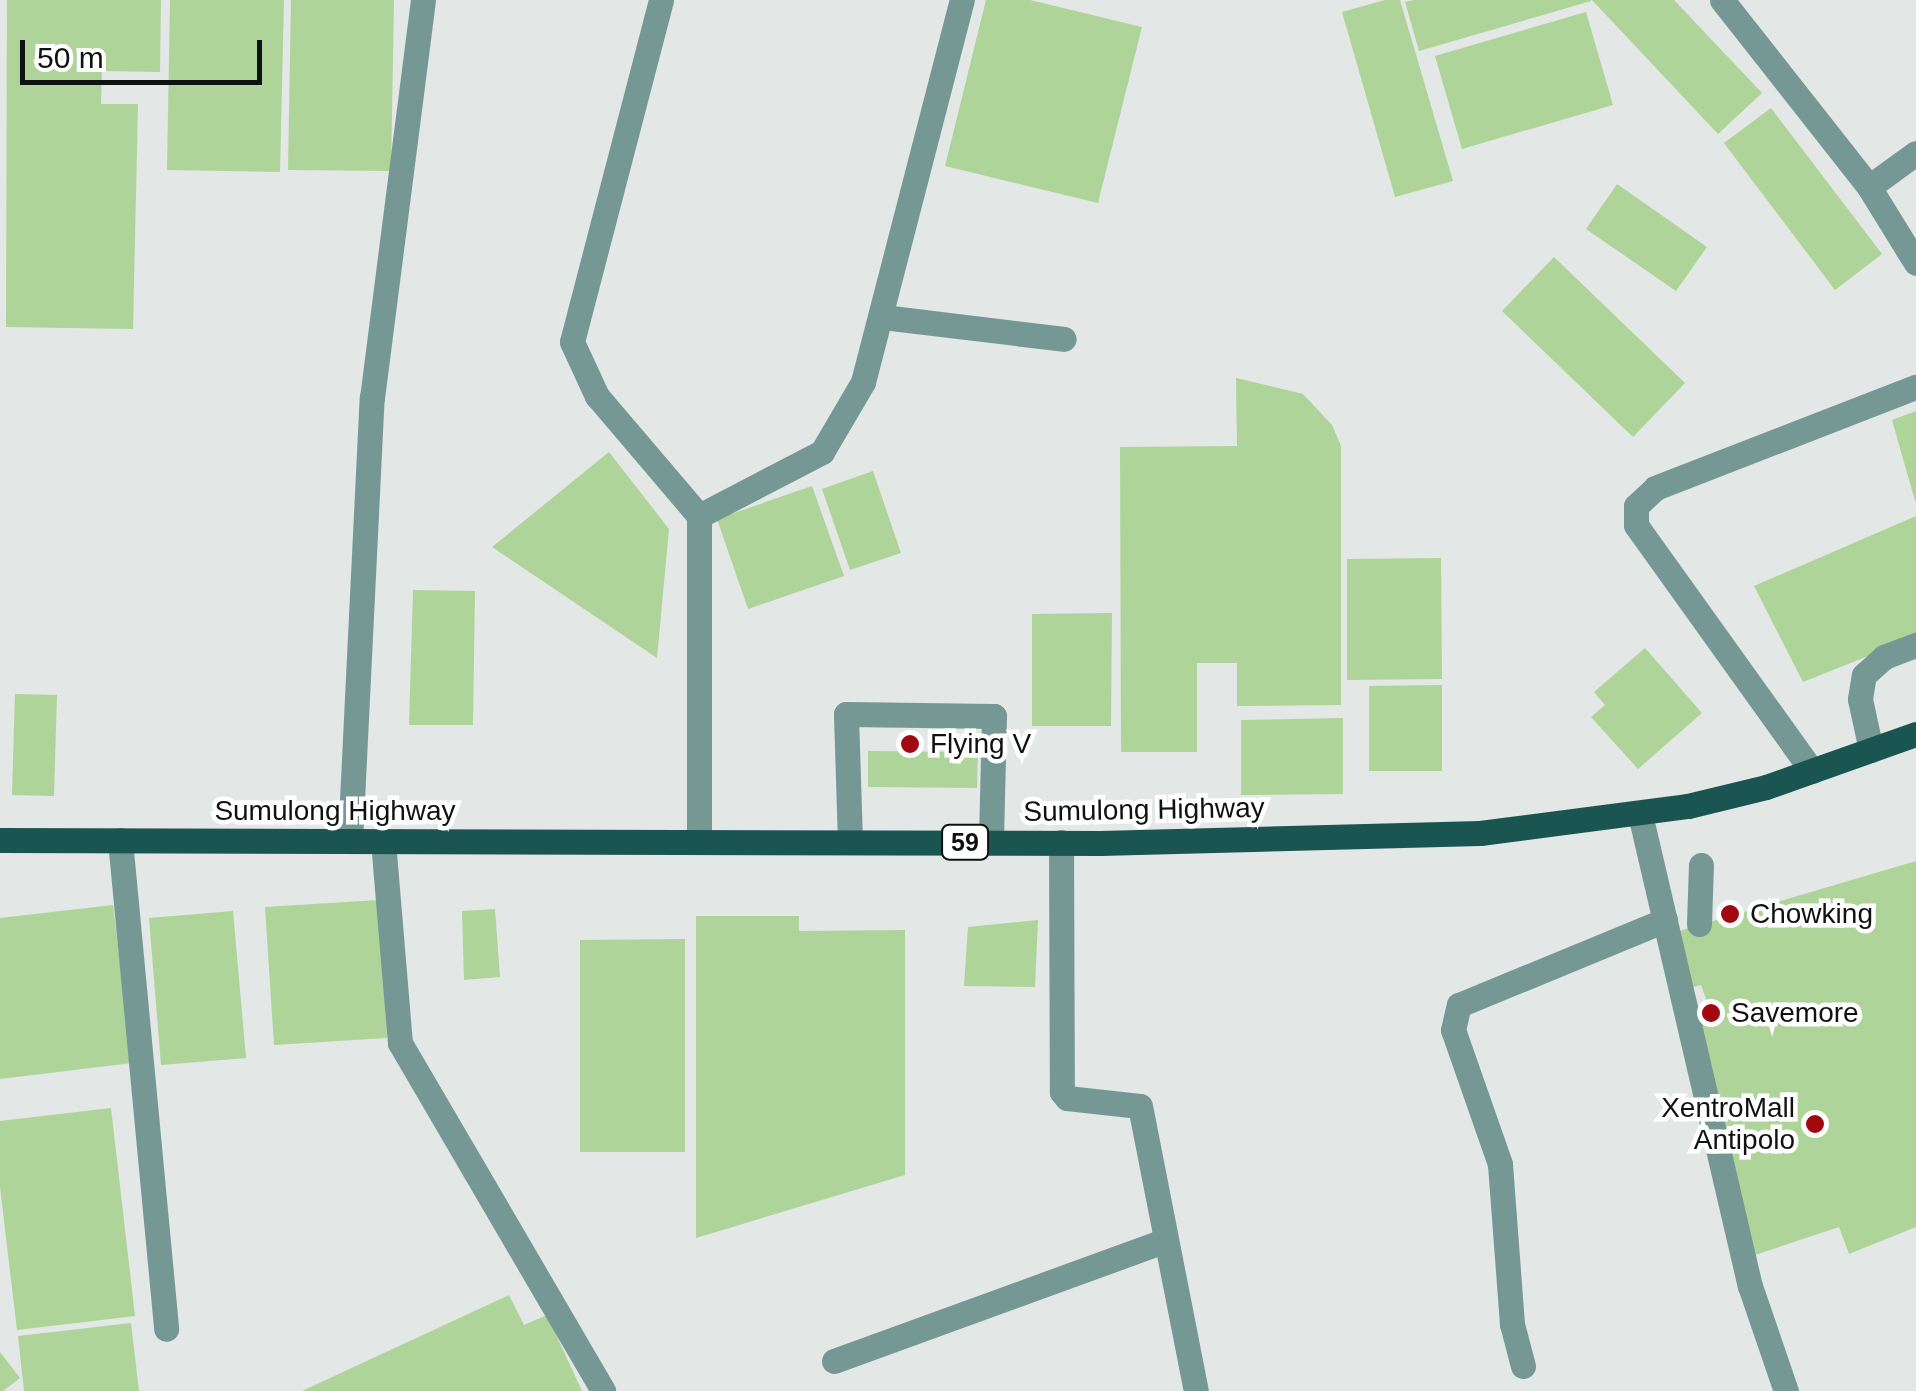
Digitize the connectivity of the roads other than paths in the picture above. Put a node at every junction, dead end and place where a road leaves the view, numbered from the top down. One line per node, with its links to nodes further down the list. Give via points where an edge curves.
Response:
1 (422, 0): 19 (street, via 372,398)
2 (661, 0): 11 (street, via 572,342 597,396)
3 (962, 0): 8 (street)
4 (1722, 0): 6 (street)
5 (1916, 154): 6 (street)
6 (1869, 187): 7 (street)
7 (1916, 262)
8 (883, 317): 9 (street); 11 (street, via 863,382 822,452)
9 (1064, 339)
10 (1916, 387): 15 (street, via 1655,488 1636,506 1636,526)
11 (698, 516): 21 (street)
12 (1916, 645): 14 (street, via 1884,657 1864,675 1860,698)
13 (1916, 734): 14 (main road, Sumulong Highway / 59)
14 (1871, 750): 15 (main road, Sumulong Highway / 59)
15 (1812, 771): 16 (main road, Sumulong Highway / 59)
16 (1640, 814): 24 (main road, Sumulong Highway / 59, via 1480,833); 26 (street)
17 (0, 840): 18 (main road, Sumulong Highway / 59)
18 (120, 840): 19 (main road, Sumulong Highway / 59); 29 (street)
19 (350, 841): 20 (main road, Sumulong Highway / 59)
20 (382, 841): 21 (main road, Sumulong Highway / 59); 32 (street, via 400,1044)
21 (699, 842): 22 (main road, Sumulong Highway / 59)
22 (850, 842): 23 (main road, Sumulong Highway / 59); 23 (street, via 846,714 994,716)
23 (990, 842): 24 (main road, Sumulong Highway / 59)
24 (1061, 842): 28 (street, via 1062,1092 1067,1098 1140,1106)
25 (1701, 865): 27 (street)
26 (1665, 920): 31 (street, via 1459,1005 1453,1030 1500,1164 1512,1324); 34 (street, via 1750,1286)
27 (1699, 924)
28 (1166, 1240): 30 (street); 33 (street)
29 (166, 1329)
30 (834, 1360)
31 (1523, 1366)
32 (603, 1391)
33 (1196, 1391)
34 (1786, 1391)

